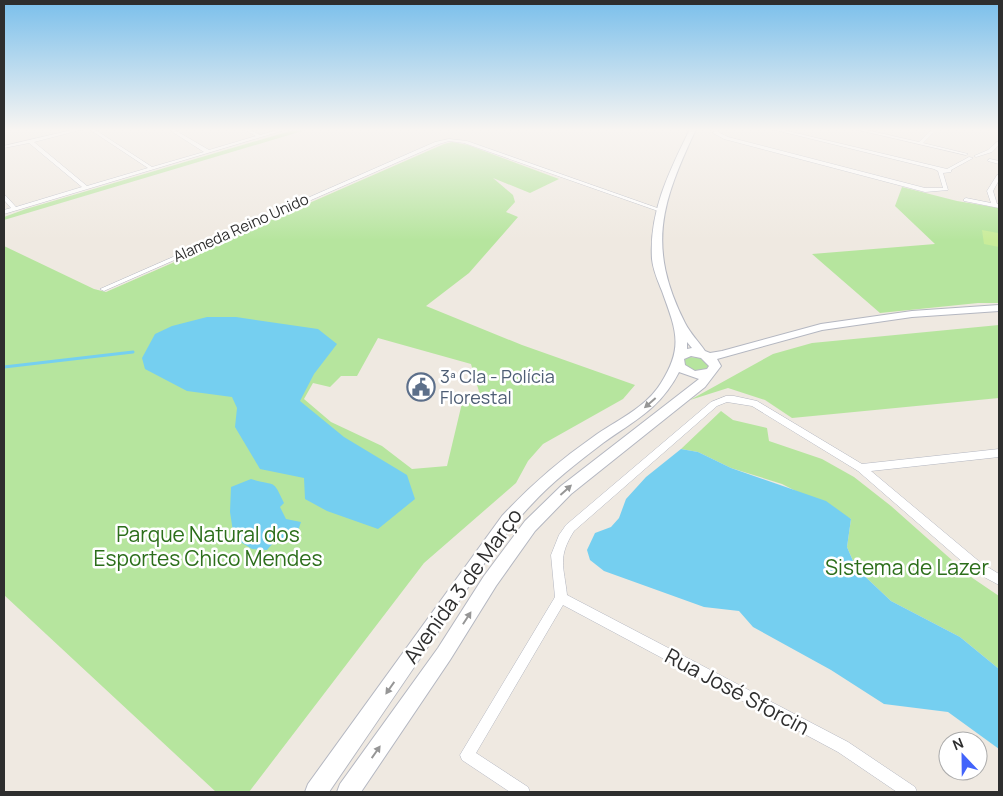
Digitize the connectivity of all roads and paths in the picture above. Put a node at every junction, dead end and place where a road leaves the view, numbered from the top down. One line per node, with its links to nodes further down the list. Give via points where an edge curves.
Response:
1 (60, 166): 13 (street)
2 (148, 166): 10 (street)
3 (158, 166): 10 (street)
4 (382, 166): 20 (street, Alameda Reino Unido)
5 (534, 166): 18 (street, Alameda Reino Unido)
6 (675, 166): 18 (main road)
7 (839, 166): 11 (street, via 925,190 946,189)
8 (922, 166): 11 (street)
9 (954, 166): 11 (street)
10 (151, 168): 13 (street)
11 (938, 170)
12 (999, 176): 16 (street, via 990,191)
13 (85, 187): 17 (street)
14 (4, 197): 17 (street)
15 (966, 200): 16 (street)
16 (996, 205)
17 (14, 208): 19 (street)
18 (660, 210): 22 (main road, via 657,258)
19 (4, 212)
20 (104, 289)
21 (999, 308): 24 (main road, Avenida 3 de Março, via 912,314 821,327 753,345)
22 (680, 325): 23 (main road); 24 (main road)
23 (680, 359): 24 (main road, via 691,352); 24 (main road, via 683,370 692,374 704,375); 29 (main road, Avenida 3 de Março, one-way to 29, via 665,388 648,406 557,472 507,521)
24 (709, 363): 30 (main road, Avenida 3 de Março, one-way to 24, via 530,526 566,490 701,384)
25 (999, 453): 26 (street)
26 (861, 468): 27 (street, via 977,567); 28 (street, via 754,404 734,399 719,401 570,528 556,555)
27 (999, 580)
28 (561, 598): 31 (street, via 467,755); 32 (street, Rua José Sforcin, via 843,747)
29 (316, 792)
30 (348, 792)
31 (523, 792)
32 (910, 792)

